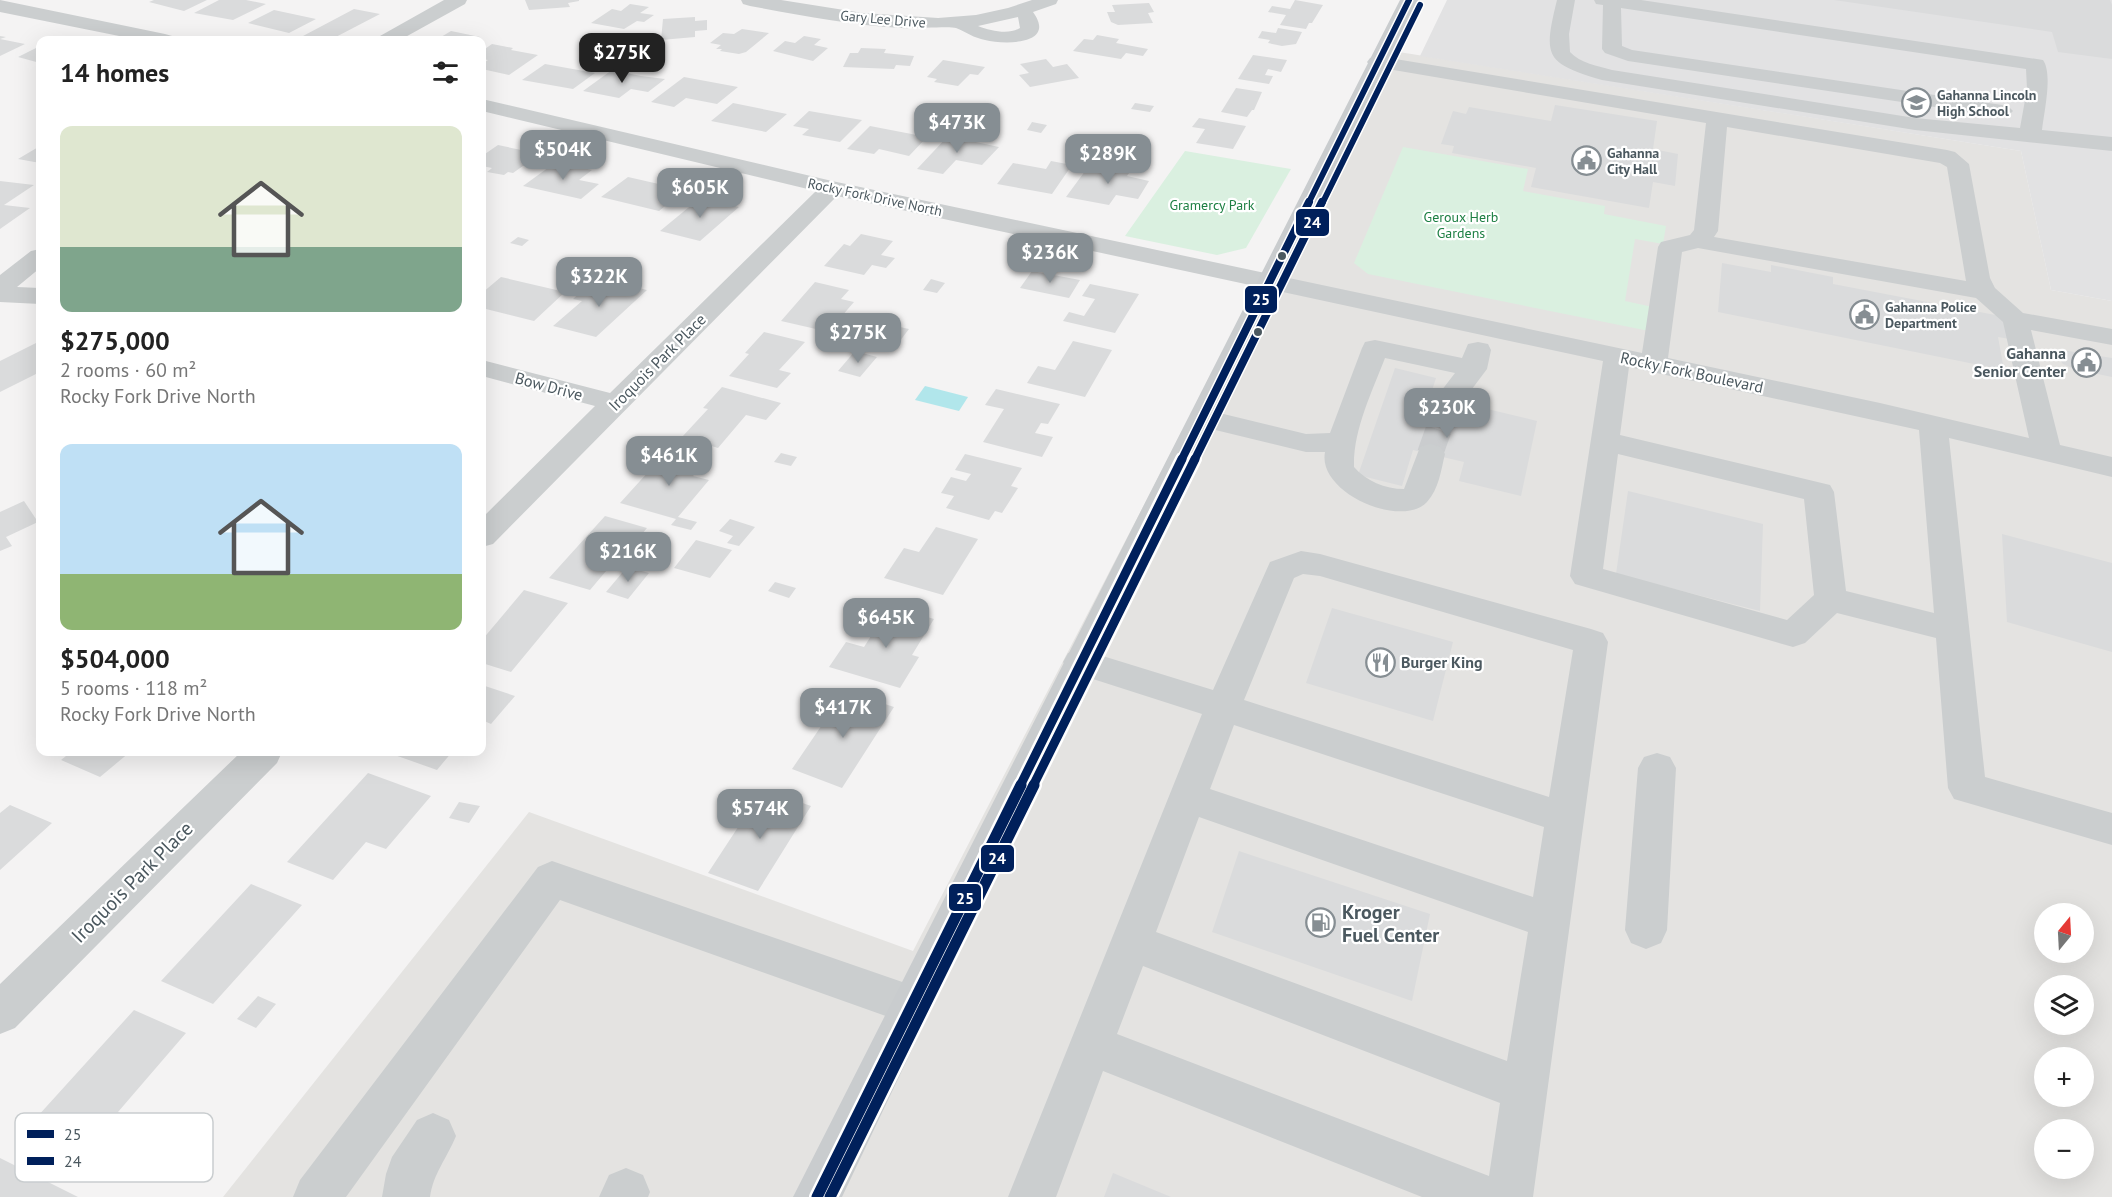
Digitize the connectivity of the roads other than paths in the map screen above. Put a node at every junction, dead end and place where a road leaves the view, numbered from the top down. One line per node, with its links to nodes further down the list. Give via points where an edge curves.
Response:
1 (458, 0): 9 (street)
2 (1049, 0): 5 (street, Gary Lee Drive, via 1022,10 1030,25 1018,38 981,35 960,22 910,24)
3 (1409, 0): 10 (main road)
4 (1566, 0): 13 (street, via 1556,45 1561,56 1579,68 1609,76 1915,123)
5 (759, 1)
6 (1608, 1): 13 (street, via 1612,49 1628,55); 13 (street, via 2036,64)
7 (0, 6): 8 (street)
8 (146, 36)
9 (394, 36)
10 (1377, 62): 12 (street); 18 (main road)
11 (486, 106): 15 (street, Rocky Fork Drive North)
12 (1717, 117): 16 (street, via 1706,231); 20 (street, via 1934,153 1958,164 1977,278)
13 (2032, 125): 14 (street)
14 (2112, 144)
15 (832, 188): 18 (street, Rocky Fork Drive North); 32 (street, Iroquois Park Place)
16 (1698, 241): 20 (street); 29 (street, via 1670,248)
17 (36, 259): 19 (street)
18 (1270, 283): 23 (street, Rocky Fork Boulevard); 33 (main road)
19 (0, 288)
20 (1984, 292): 24 (street)
21 (0, 294): 22 (street)
22 (36, 297)
23 (1380, 306): 25 (street, Rocky Fork Boulevard); 27 (street)
24 (2015, 319): 26 (street); 38 (street)
25 (1483, 328): 28 (street, Rocky Fork Boulevard); 31 (street)
26 (2112, 337)
27 (1375, 348): 31 (street); 37 (street)
28 (1617, 356): 29 (street, Rocky Fork Boulevard); 36 (street)
29 (1654, 364): 35 (street, Rocky Fork Boulevard)
30 (486, 369): 32 (street, Bow Drive)
31 (1473, 369): 34 (street, via 1449,399)
32 (616, 403): 41 (street, Iroquois Park Place)
33 (1203, 417): 37 (street, via 1306,442); 44 (main road)
34 (1443, 417)
35 (1933, 424): 38 (street, Rocky Fork Boulevard); 43 (street)
36 (1605, 441): 42 (street, via 1820,492); 42 (street, via 1586,576 1793,633)
37 (1341, 442): 39 (street, via 1338,466 1344,478 1360,490 1404,500 1419,493)
38 (2047, 452): 40 (street, Rocky Fork Boulevard)
39 (1430, 454)
40 (2112, 467)
41 (486, 532)
42 (1831, 599): 43 (street)
43 (1952, 630): 50 (street, via 1967,788)
44 (1080, 662): 45 (street); 54 (main road)
45 (1223, 707): 48 (street); 49 (street); 49 (street, via 1281,570 1300,562 1591,642)
46 (260, 756): 55 (street, Iroquois Park Place)
47 (1657, 768): 52 (street)
48 (1188, 797): 51 (street); 53 (street)
49 (1565, 818): 51 (street)
50 (2112, 829)
51 (1550, 921): 57 (street)
52 (1646, 930)
53 (1131, 942): 56 (street); 57 (street)
54 (911, 1005): 59 (street, via 552,879); 61 (main road)
55 (0, 1013)
56 (1091, 1045): 62 (street); 63 (street)
57 (1524, 1090): 64 (street)
58 (433, 1136): 60 (street, via 409,1174)
59 (317, 1197)
60 (406, 1197)
61 (817, 1197)
62 (1032, 1197)
63 (1482, 1197)
64 (1509, 1197)

